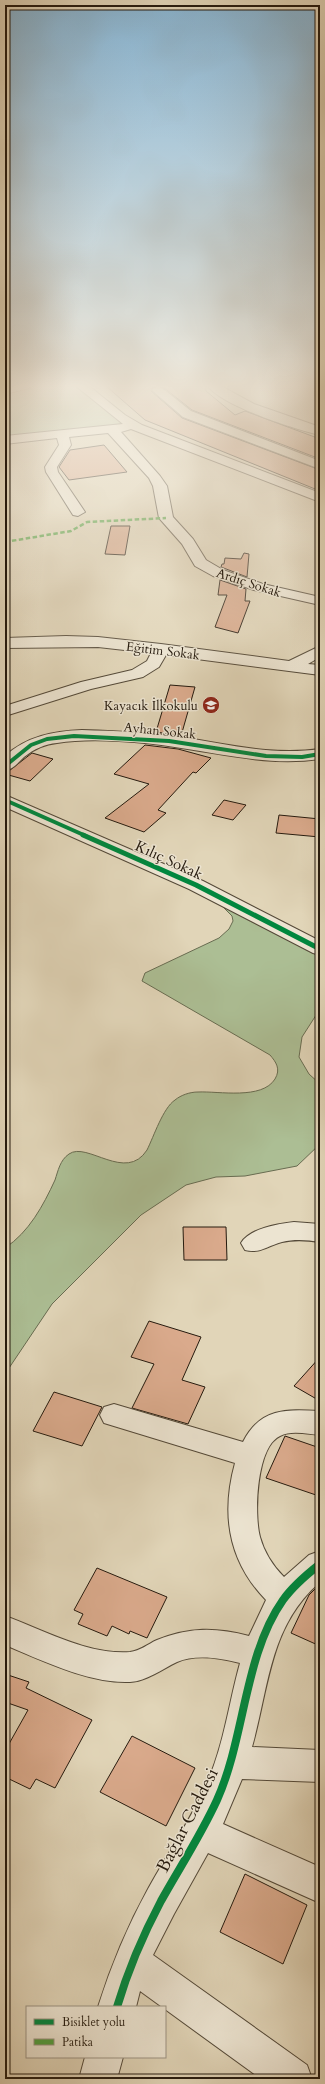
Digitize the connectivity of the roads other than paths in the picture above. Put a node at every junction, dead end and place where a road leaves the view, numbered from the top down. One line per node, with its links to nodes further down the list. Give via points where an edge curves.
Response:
1 (59, 483): 5 (street)
2 (158, 483): 6 (street, Ardıç Sokak, via 166,518 188,542 200,563 218,573 259,587)
3 (282, 483): 4 (street)
4 (320, 498)
5 (78, 512)
6 (320, 601)
7 (5, 643): 8 (street, Eğitim Sokak, via 86,642)
8 (161, 649): 10 (street, Eğitim Sokak); 12 (street, via 153,664 137,674 87,685)
9 (320, 651): 10 (street)
10 (292, 666): 11 (street, Eğitim Sokak)
11 (320, 670)
12 (6, 711)
13 (13, 752): 14 (street, Ayhan Sokak, via 51,738 89,736 177,742 264,757); 15 (street, Ayhan Sokak)
14 (320, 754)
15 (5, 766)
16 (7, 802): 17 (street, Kılıç Sokak, via 196,885)
17 (320, 949)
18 (320, 1233): 19 (street, via 294,1230 275,1234)
19 (254, 1243)
20 (114, 1415): 22 (street)
21 (320, 1423): 22 (street, via 289,1422 266,1430)
22 (252, 1456): 24 (street, via 241,1500 244,1532 255,1562)
23 (320, 1564): 24 (street, Bağlar Caddesi, via 302,1577)
24 (284, 1598): 26 (street, Bağlar Caddesi, via 264,1637)
25 (5, 1630): 26 (street, via 53,1649 111,1667 138,1666 189,1643 228,1645)
26 (259, 1653): 27 (street, Bağlar Caddesi)
27 (231, 1762): 28 (street); 29 (street, Bağlar Caddesi)
28 (320, 1766)
29 (201, 1832): 30 (street); 31 (street, Bağlar Caddesi, via 161,1901)
30 (320, 1885)
31 (132, 1962): 32 (street, Bağlar Caddesi); 35 (street)
32 (117, 2006)
33 (104, 2058): 34 (street)
34 (98, 2079)
35 (293, 2079)

